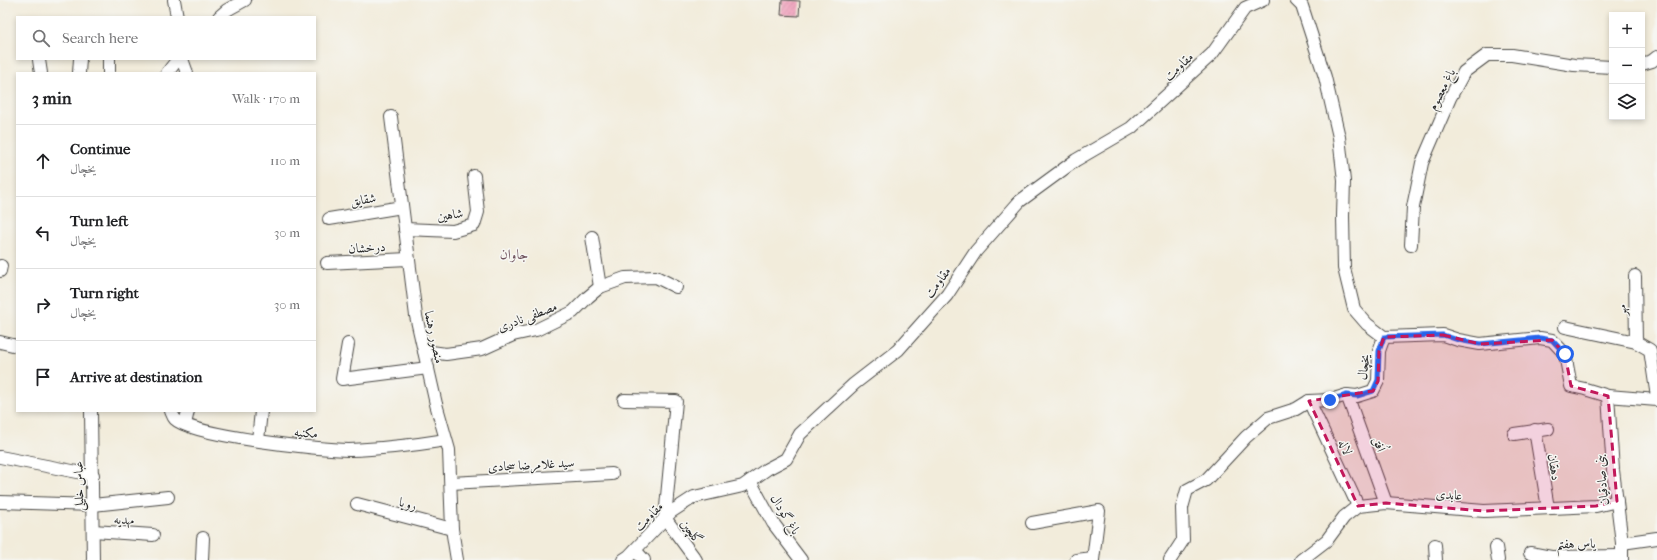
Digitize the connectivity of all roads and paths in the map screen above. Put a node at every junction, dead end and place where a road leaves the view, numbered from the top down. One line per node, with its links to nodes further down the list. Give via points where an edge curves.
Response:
1 (174, 0): 5 (street)
2 (245, 0): 6 (street)
3 (1263, 0): 59 (street, مقاومت, via 1245,8 1212,54 1131,128 1076,160 1020,201 976,251 947,295 898,350 854,384 800,434 786,459)
4 (1296, 0): 33 (street, via 1302,6 1325,77 1339,137 1344,181 1344,268 1354,309 1367,324)
5 (177, 16)
6 (220, 16)
7 (1657, 57): 13 (street)
8 (39, 60): 15 (street)
9 (80, 60): 16 (street)
10 (109, 60): 17 (street)
11 (177, 60): 18 (street)
12 (182, 60): 19 (street)
13 (1645, 63)
14 (1609, 67): 26 (street, باغ معصوم, via 1487,54 1464,72 1422,163 1413,207)
15 (41, 72)
16 (79, 72)
17 (109, 72)
18 (168, 72)
19 (187, 72)
20 (391, 118): 22 (street, منصور رهنما)
21 (474, 176): 24 (street, شاهین, via 478,212 474,225 453,231)
22 (402, 207): 23 (street, شقایق); 24 (street, منصور رهنما)
23 (329, 219)
24 (405, 229): 27 (street, منصور رهنما)
25 (592, 237): 30 (street)
26 (1411, 245)
27 (408, 259): 28 (street, درخشان); 39 (street, منصور رهنما)
28 (327, 263)
29 (1635, 276): 35 (street, مهر)
30 (600, 287): 31 (street, مصطفی نادری, via 625,278 656,277); 39 (street, مصطفی نادری, via 573,312 536,330 512,335 482,349 446,354)
31 (676, 287)
32 (1565, 327): 35 (street)
33 (1384, 337): 41 (street, یخچال, via 1379,351 1378,380 1373,391 1357,396); 42 (street, via 1443,335 1480,344 1540,338 1552,340 1565,354 1571,386)
34 (0, 342): 37 (street)
35 (1636, 342): 38 (street)
36 (348, 344): 40 (street, via 342,379)
37 (16, 346)
38 (1653, 350): 43 (street)
39 (424, 351): 40 (street, منصور رهنما)
40 (428, 368): 55 (street, منصور رهنما)
41 (1347, 395): 45 (street, یخچال, via 1330,400); 64 (street, اُفق)
42 (1608, 396): 43 (street); 62 (street, بنی صادقیان)
43 (1657, 398)
44 (624, 400): 69 (street, via 676,400)
45 (1309, 401): 67 (street, لاله); 91 (street, یخچال, via 1296,409 1268,418 1246,437 1206,480 1187,490 1182,508 1183,540)
46 (91, 412): 58 (street, عباس خلیلی)
47 (172, 412): 50 (street, مکنیه, via 175,419)
48 (188, 412): 50 (street)
49 (261, 412): 54 (street)
50 (185, 424): 54 (street, مکنیه, via 201,431)
51 (1548, 429): 52 (street)
52 (1535, 430): 53 (street); 68 (street, دهقان)
53 (1514, 434)
54 (258, 440): 55 (street, مکنیه, via 347,450 399,447)
55 (446, 440): 60 (street, منصور رهنما)
56 (0, 457): 58 (street)
57 (612, 474): 60 (street, سید غلامرضا سجادی)
58 (93, 475): 66 (street, عباس خلیلی)
59 (750, 481): 69 (street, مقاومت, via 743,486 694,498); 89 (street, باغ گودال, via 773,523)
60 (451, 483): 71 (street, منصور رهنما)
61 (168, 497): 66 (street)
62 (1617, 501): 68 (street, عابدی, via 1596,506); 76 (street, بنی صادقیان)
63 (0, 502): 66 (street)
64 (1386, 503): 67 (street, عابدی); 68 (street, عابدی, via 1484,511)
65 (357, 504): 71 (street, رویا)
66 (93, 505): 72 (street, عباس خلیلی)
67 (1358, 506): 92 (street, via 1344,517 1326,540)
68 (1548, 508)
69 (665, 518): 79 (street, مقاومت); 88 (street, گلچین)
70 (1032, 523): 82 (street, via 1099,511)
71 (452, 529): 85 (street, منصور رهنما)
72 (93, 531): 73 (street, مهدیه); 83 (street, عباس خلیلی)
73 (153, 534)
74 (203, 538): 84 (street)
75 (1657, 538): 76 (street)
76 (1622, 543): 81 (street, بنی صادقیان)
77 (1435, 545): 93 (street)
78 (1496, 547): 94 (street)
79 (635, 550): 86 (street, مقاومت); 87 (street)
80 (1530, 553): 81 (street, یاس هفتم, via 1550,558)
81 (1622, 558)
82 (1093, 559): 90 (street)
83 (93, 560)
84 (202, 560)
85 (457, 560)
86 (623, 560)
87 (644, 560)
88 (696, 560)
89 (801, 560)
90 (1076, 560)
91 (1170, 560)
92 (1301, 560)
93 (1436, 560)
94 (1498, 560)

